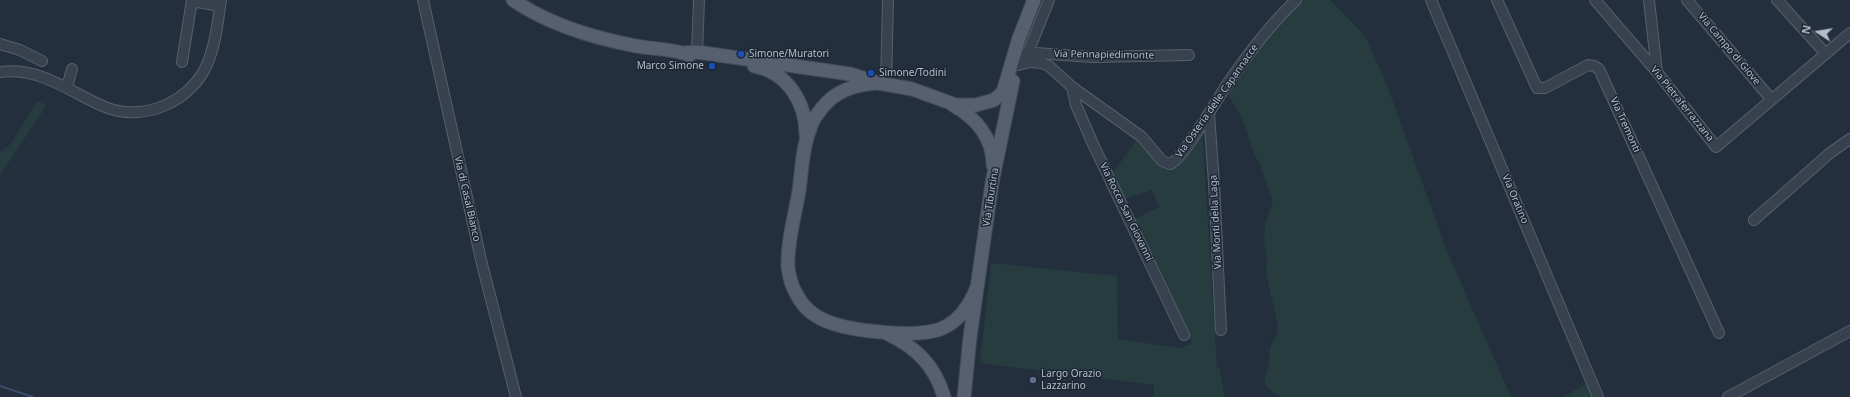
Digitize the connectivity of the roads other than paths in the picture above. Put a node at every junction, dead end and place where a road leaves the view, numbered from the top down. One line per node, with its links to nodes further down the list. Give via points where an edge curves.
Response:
1 (192, 0): 15 (street); 24 (street)
2 (424, 0): 44 (street, Via di Casal Bianco, via 482,264)
3 (513, 0): 19 (main road, via 539,15 588,34 621,43)
4 (699, 0): 18 (street)
5 (888, 0): 28 (street)
6 (1036, 0): 22 (main road, Via Tiburtina); 32 (main road, via 1018,38 1000,96 986,103 967,106)
7 (1049, 0): 22 (street)
8 (1296, 0): 33 (street, Via Osteria delle Capannacce, via 1265,32 1229,81)
9 (1431, 0): 47 (street, Via Oratino)
10 (1497, 0): 42 (street, Via Tremonti, via 1537,88 1545,88 1588,65 1599,69)
11 (1595, 0): 27 (street, Via Pietraferrazzana)
12 (1649, 0): 27 (street)
13 (1687, 0): 31 (street, Via Campo di Giove)
14 (1777, 0): 20 (street)
15 (221, 3): 29 (street, via 208,62 200,79 172,102 148,111 120,111 105,107)
16 (1850, 34): 20 (street, Via Pietraferrazzana)
17 (0, 44): 23 (street)
18 (698, 52): 19 (main road); 28 (main road, via 850,74)
19 (683, 53): 35 (main road, via 696,58 760,67 781,78 789,85 800,103 806,125)
20 (1826, 54): 31 (street, Via Pietraferrazzana)
21 (1189, 55): 22 (street, Via Pennapiedimonte)
22 (1020, 60): 30 (street, Via Osteria delle Capannacce, via 1045,64); 36 (main road, Via Tiburtina)
23 (42, 61)
24 (182, 62)
25 (72, 69): 29 (street)
26 (0, 72): 29 (street, via 27,72)
27 (1657, 72): 31 (street, Via Pietraferrazzana, via 1716,147)
28 (882, 83): 32 (main road, via 912,89); 35 (main road, via 866,83 852,87 831,98 816,117)
29 (67, 87)
30 (1072, 87): 33 (street, Via Osteria delle Capannacce, via 1142,138 1162,161 1168,164 1176,160); 43 (street, Via Rocca San Giovanni, via 1076,105 1093,144)
31 (1771, 99)
32 (950, 104): 36 (main road, via 969,115 983,131 992,153)
33 (1209, 114): 39 (street, Via Monti della Laga)
34 (1850, 139): 37 (street, via 1830,153)
35 (806, 141): 40 (main road, via 789,255 791,281 796,295 803,305 826,321)
36 (992, 183): 38 (main road, Via Tiburtina)
37 (1754, 220)
38 (977, 287): 40 (main road, via 963,312 942,328 922,333); 46 (main road, Via Tiburtina)
39 (1221, 330)
40 (878, 331): 45 (main road, via 906,344 928,363 936,374)
41 (1850, 331): 48 (street)
42 (1719, 333)
43 (1184, 335)
44 (516, 397)
45 (944, 397)
46 (964, 397)
47 (1598, 397)
48 (1728, 397)

